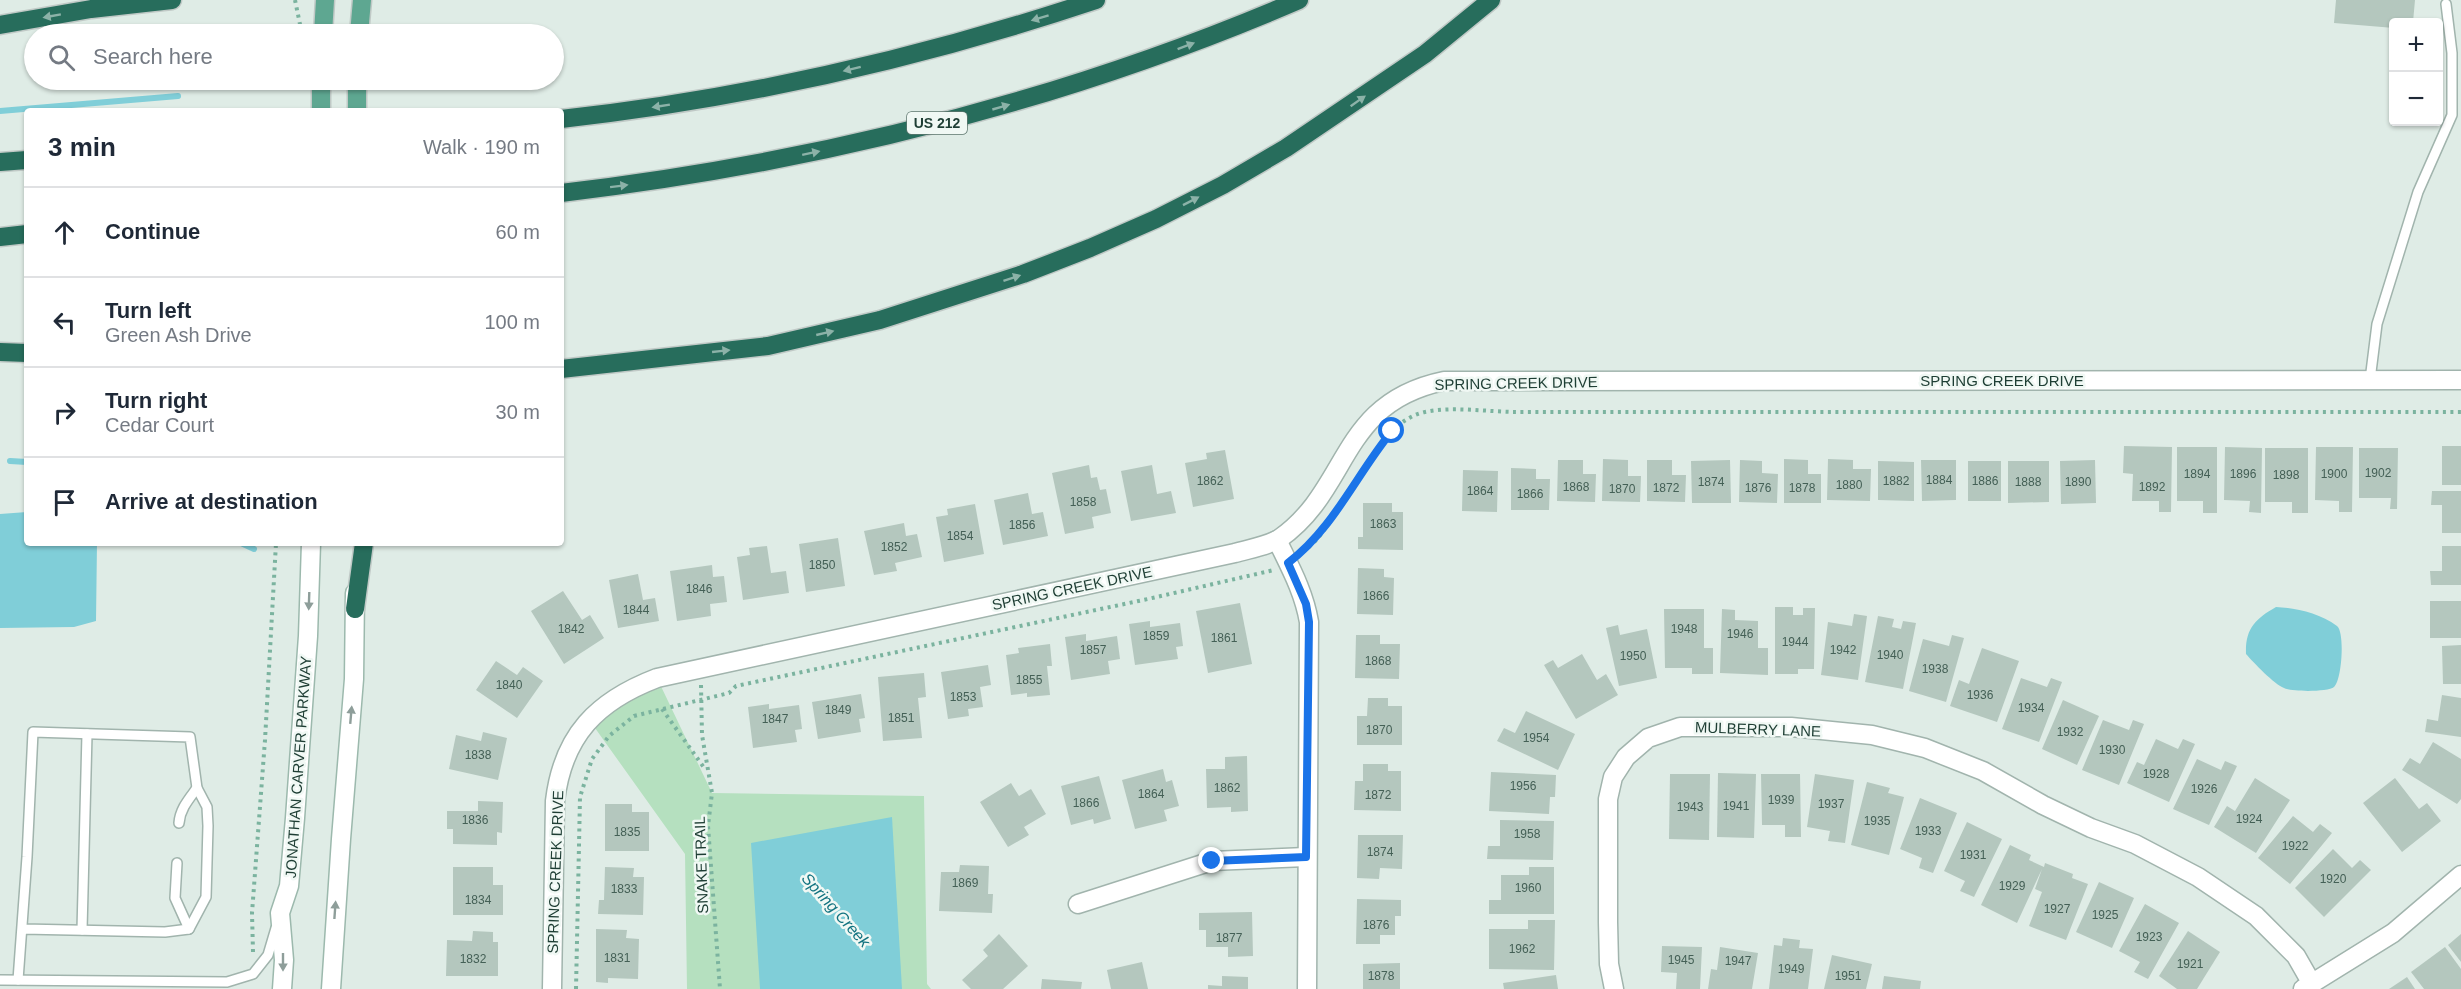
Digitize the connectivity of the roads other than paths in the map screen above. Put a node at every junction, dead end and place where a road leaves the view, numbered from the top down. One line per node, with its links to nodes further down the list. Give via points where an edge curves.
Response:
1 (172, 0): 10 (highway, one-way to 10)
2 (325, 0): 8 (main road)
3 (362, 0): 9 (main road)
4 (1096, 0): 15 (highway, one-way to 15, via 977,38 801,81)
5 (1299, 0): 18 (highway, US 212, one-way to 5, via 714,172 996,109 1168,53)
6 (1491, 0): 23 (highway, one-way to 6, via 768,346 880,320 1090,248 1156,219 1286,148 1425,54)
7 (2446, 4): 26 (lane, via 2452,53 2452,115 2414,203 2377,324)
8 (324, 24)
9 (360, 24)
10 (0, 25)
11 (321, 90): 13 (main road)
12 (357, 90): 14 (main road)
13 (321, 108)
14 (357, 108)
15 (564, 119)
16 (24, 160): 17 (highway)
17 (0, 162)
18 (564, 193)
19 (24, 234): 20 (highway)
20 (0, 237)
21 (0, 352): 22 (highway)
22 (24, 353)
23 (675, 356): 24 (highway); 25 (highway)
24 (564, 360)
25 (564, 369)
26 (2370, 380): 27 (street, SPRING CREEK DRIVE); 28 (street, SPRING CREEK DRIVE, via 1444,381 1420,386 1393,399 1372,417 1318,497 1297,524)
27 (2461, 380)
28 (1277, 540): 36 (street, via 1306,604 1309,622); 49 (street, SPRING CREEK DRIVE, via 1235,553 657,678 630,688 606,703 575,738 558,779)
29 (311, 546): 40 (street, JONATHAN CARVER PARKWAY, one-way to 40, via 295,818 289,886)
30 (356, 546): 32 (street)
31 (364, 546): 32 (highway)
32 (355, 609): 48 (street, one-way to 32, via 354,679)
33 (87, 734): 34 (lane, via 190,736); 41 (lane, via 33,732); 43 (lane)
34 (197, 788): 35 (lane, via 186,802); 42 (lane, via 207,807 206,897)
35 (179, 823)
36 (1306, 857): 39 (street, via 1212,861); 50 (street)
37 (177, 863): 42 (lane, via 175,898)
38 (2461, 875): 46 (street, via 2394,933)
39 (1078, 904)
40 (280, 913): 45 (lane, via 268,955 253,974 227,982); 47 (street, JONATHAN CARVER PARKWAY, one-way to 47)
41 (22, 929): 43 (lane); 45 (lane)
42 (189, 929): 43 (lane)
43 (82, 930)
44 (0, 980): 45 (lane)
45 (18, 980)
46 (2308, 986): 51 (street, MULBERRY LANE, via 2296,956 2256,916 2198,877 2135,844 2043,805 1983,771 1925,748 1872,735 1791,727 1680,727 1648,738 1626,757 1613,777 1608,799 1608,922)
47 (282, 989)
48 (331, 989)
49 (552, 989)
50 (1307, 989)
51 (1614, 989)

